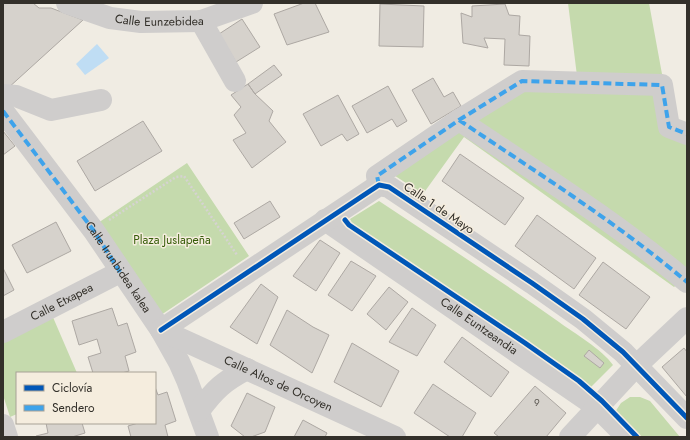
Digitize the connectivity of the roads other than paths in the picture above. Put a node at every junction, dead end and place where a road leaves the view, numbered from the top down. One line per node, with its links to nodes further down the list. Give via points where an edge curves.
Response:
1 (67, 3): 3 (street, Calle Eunzebidea, via 110,18 141,22)
2 (252, 3): 3 (street, Calle Eunzebidea)
3 (201, 21): 4 (street)
4 (235, 81)
5 (3, 95): 6 (street, via 16,96 51,110)
6 (101, 100)
7 (3, 111): 12 (street, Calle Irunbidea kalea, via 94,230)
8 (459, 120): 9 (street, via 522,80 662,85 669,127); 10 (street, via 377,176); 13 (street, via 600,216)
9 (687, 134)
10 (379, 185): 11 (street); 17 (street, Calle 1 de Mayo, via 390,187 532,283 588,324)
11 (325, 220): 15 (street); 19 (street, Calle Euntzeandia)
12 (120, 272): 15 (street, Calle Irunbidea kalea); 16 (street, Calle Etxapea)
13 (687, 282)
14 (687, 318): 17 (street)
15 (161, 330): 18 (street, Calle Altos de Orcoyen); 20 (street, Calle Irunbidea kalea, via 179,362)
16 (3, 332)
17 (636, 366): 19 (street); 21 (street, Calle 1 de Mayo)
18 (247, 369): 20 (street, via 233,376 211,394); 25 (street, Calle Altos de Orcoyen)
19 (597, 406): 26 (street); 27 (street, Calle Euntzeandia)
20 (199, 411): 24 (street, Calle Irunbidea kalea)
21 (687, 418)
22 (3, 425): 23 (street)
23 (7, 437)
24 (208, 437)
25 (395, 437)
26 (570, 437)
27 (627, 437)

